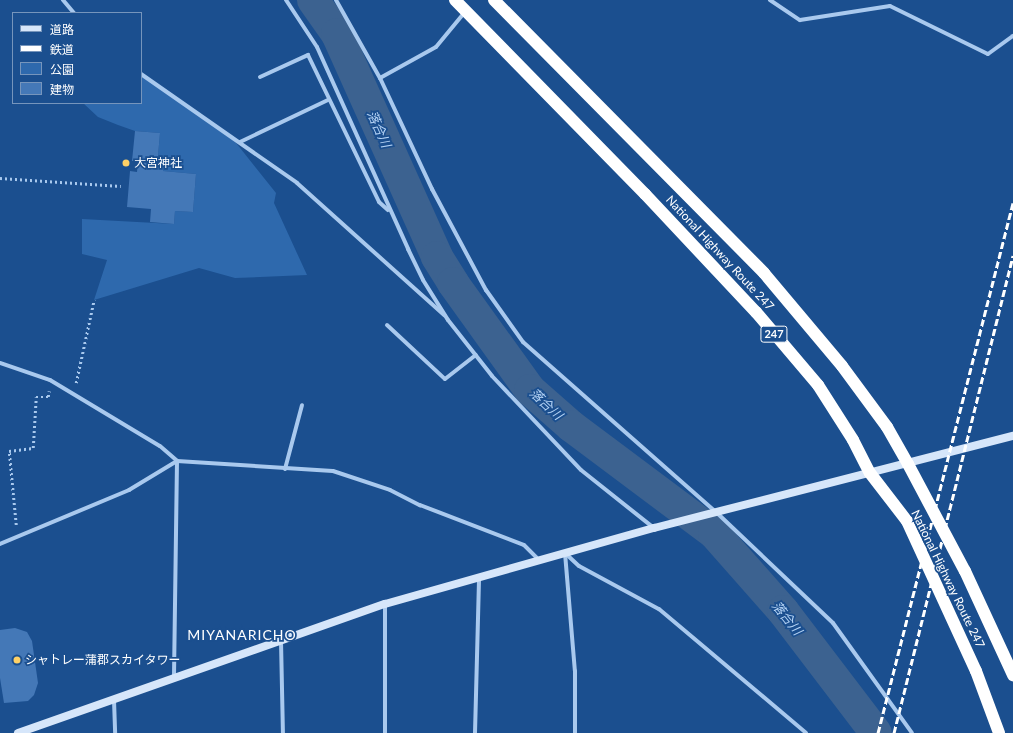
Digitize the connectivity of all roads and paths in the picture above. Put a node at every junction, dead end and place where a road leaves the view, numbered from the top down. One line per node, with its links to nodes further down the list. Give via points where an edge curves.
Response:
1 (63, 0): 8 (street)
2 (286, 0): 17 (street, via 317,47 336,85)
3 (336, 0): 12 (street)
4 (455, 0): 7 (highway, National Highway Route 247 / 247)
5 (494, 0): 28 (highway, National Highway Route 247 / 247, via 764,273 846,372 887,427)
6 (770, 0): 9 (street, via 800,20 890,6 988,54)
7 (466, 11): 12 (street, via 436,47); 30 (highway, National Highway Route 247 / 247, via 756,312 818,385 853,440)
8 (73, 12)
9 (1013, 36)
10 (142, 75): 14 (street)
11 (260, 77): 13 (street, via 308,55)
12 (380, 78): 31 (street, via 432,189 486,290 522,342)
13 (328, 100): 14 (street); 17 (street, via 379,202)
14 (240, 142): 19 (street, via 297,183)
15 (0, 178): 16 (path)
16 (121, 186)
17 (390, 212): 19 (street, via 423,280)
18 (94, 300): 24 (path)
19 (448, 320): 21 (street)
20 (387, 326): 21 (street, via 445,379)
21 (476, 355): 32 (street, via 492,376 581,470)
22 (0, 363): 23 (street)
23 (50, 380): 24 (street); 33 (path, via 48,397 36,397 34,448 10,451)
24 (73, 396): 27 (street, via 160,446)
25 (302, 405): 29 (street)
26 (1013, 436): 28 (street)
27 (177, 461): 29 (street); 33 (street, via 129,490); 41 (street)
28 (908, 464): 30 (street); 40 (highway, National Highway Route 247 / 247, via 965,571)
29 (285, 469): 36 (street, via 333,472 390,490 420,505 524,545)
30 (870, 473): 31 (street); 51 (highway, National Highway Route 247 / 247, via 906,521 976,670)
31 (716, 512): 32 (street); 50 (street, via 832,623)
32 (654, 528): 35 (street)
33 (17, 538): 34 (street)
34 (0, 544)
35 (565, 552): 36 (street); 48 (street, via 575,671); 49 (street, via 579,566 659,609)
36 (539, 560): 37 (street)
37 (479, 578): 38 (street); 47 (street)
38 (385, 604): 39 (street); 46 (street)
39 (281, 641): 41 (street); 45 (street)
40 (1013, 675)
41 (174, 678): 42 (street)
42 (114, 700): 43 (street); 44 (street)
43 (18, 733)
44 (115, 733)
45 (283, 733)
46 (385, 733)
47 (475, 733)
48 (575, 733)
49 (806, 733)
50 (912, 733)
51 (999, 733)

